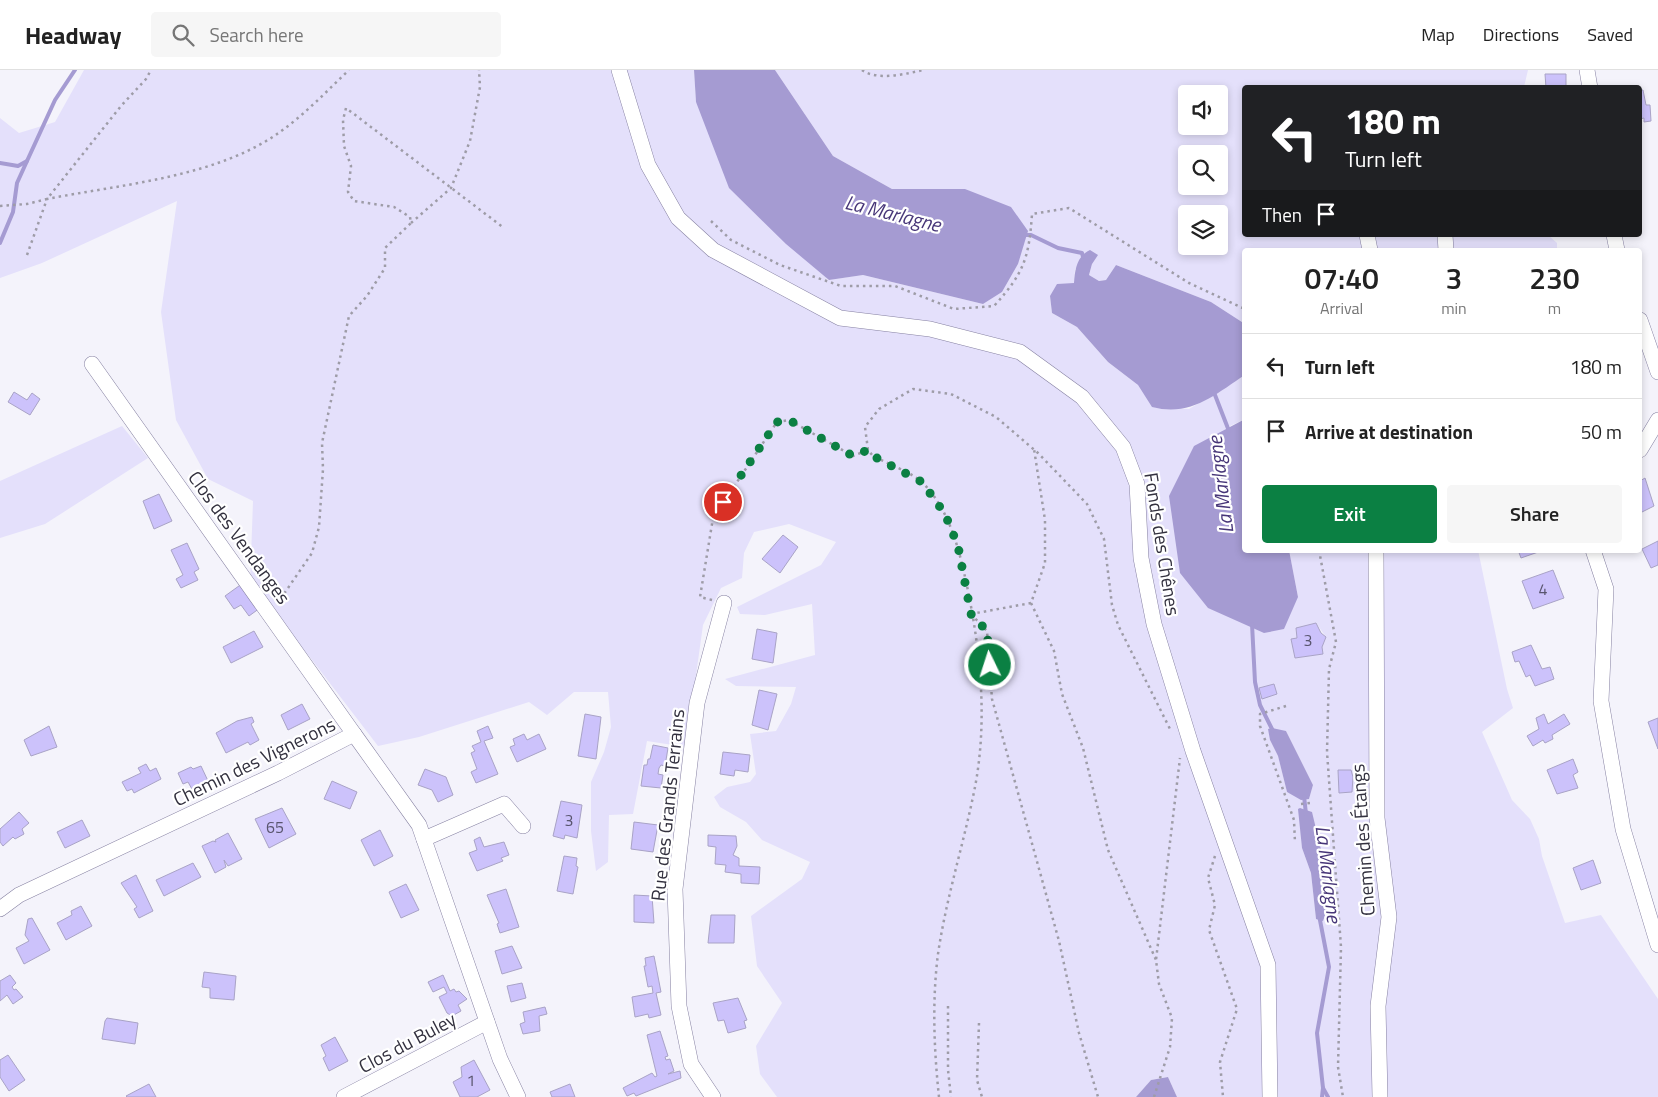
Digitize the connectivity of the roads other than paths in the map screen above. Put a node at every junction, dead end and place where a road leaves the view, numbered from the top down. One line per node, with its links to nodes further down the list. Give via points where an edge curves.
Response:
1 (619, 70): 21 (street, Fonds des Chênes, via 648,164 678,218 713,250 840,318 930,329 1020,352 1082,397 1123,447 1137,484 1141,558 1154,624 1193,752 1268,965)
2 (1587, 70): 3 (street)
3 (1590, 85)
4 (1642, 326): 6 (street)
5 (92, 364): 12 (street, Clos des Vendanges)
6 (1658, 372)
7 (1658, 420): 8 (street)
8 (1642, 447)
9 (1376, 553): 22 (street, Chemin des Étangs, via 1377,818 1388,918 1378,1006)
10 (1594, 553): 16 (street, via 1606,589 1601,701 1623,829)
11 (724, 603): 20 (street, Rue des Grands Terrains, via 697,703 675,889 679,1006 691,1064)
12 (354, 734): 14 (street, Chemin des Vignerons, via 419,825); 15 (street, Chemin des Vignerons, via 20,895)
13 (523, 826): 14 (street, via 504,804)
14 (424, 839): 17 (street, Chemin des Vignerons)
15 (0, 909)
16 (1658, 945)
17 (488, 1022): 18 (street, Clos du Buley); 19 (street, Chemin des Vignerons, via 500,1060)
18 (344, 1097)
19 (518, 1097)
20 (713, 1097)
21 (1270, 1097)
22 (1380, 1097)

